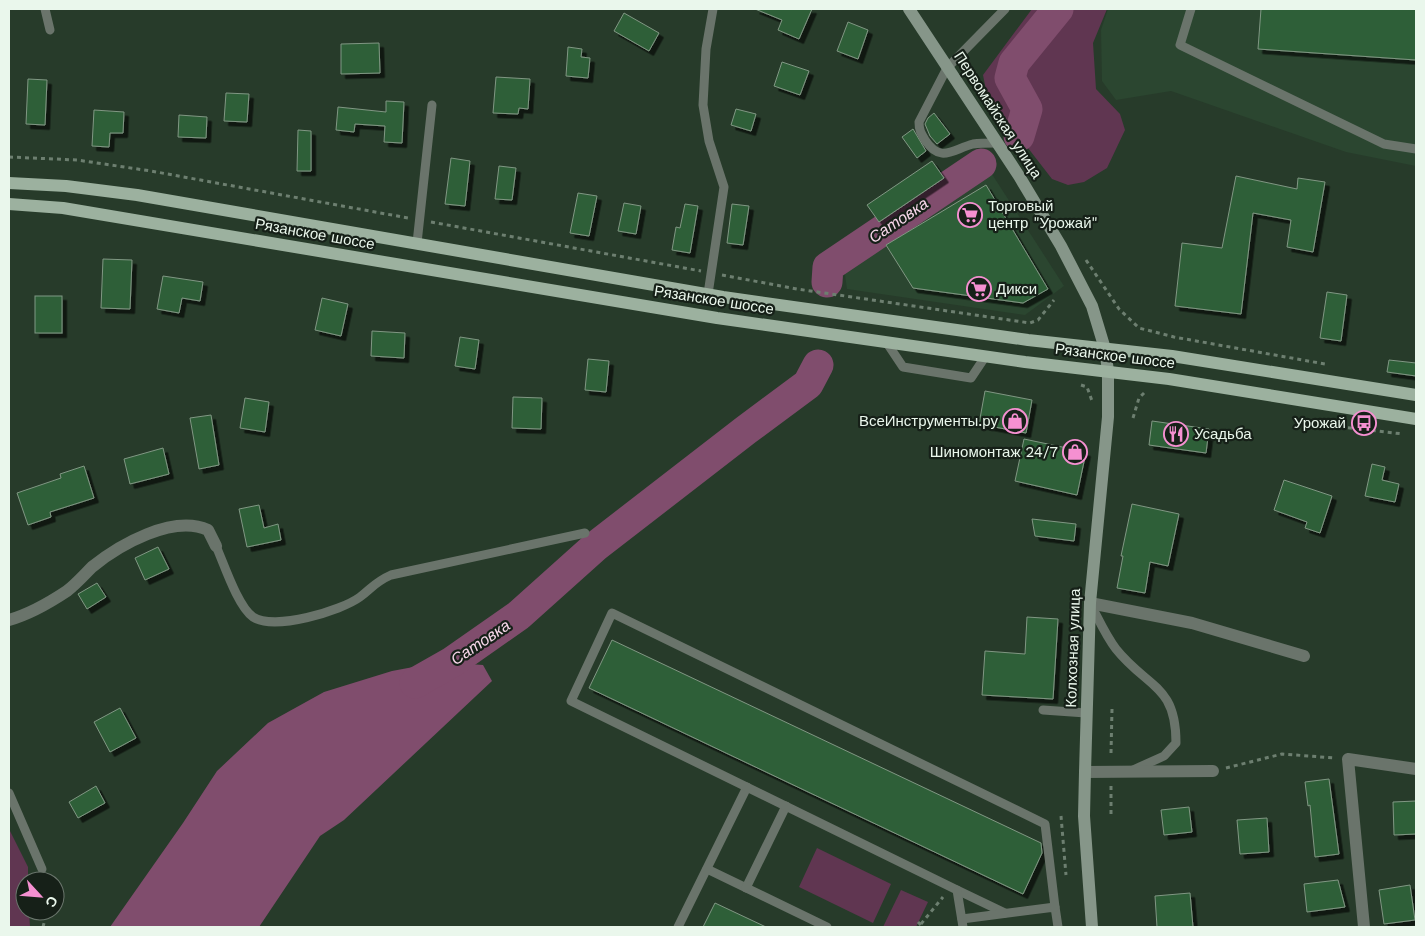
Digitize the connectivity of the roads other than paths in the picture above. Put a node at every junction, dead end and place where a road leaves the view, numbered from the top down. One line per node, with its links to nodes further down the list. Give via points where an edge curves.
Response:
1 (45, 9): 6 (lane)
2 (713, 9): 14 (lane, via 706,50 703,105 709,141 724,187)
3 (909, 9): 7 (main road, Первомайская улица)
4 (1005, 9): 7 (lane)
5 (1192, 9): 10 (lane, via 1180,45 1384,144)
6 (50, 30)
7 (947, 68): 9 (main road, Первомайская улица); 9 (lane, via 919,122 919,129 930,146 942,154 975,144)
8 (432, 105): 13 (lane)
9 (997, 143): 16 (main road, Первомайская улица, via 1088,297)
10 (1416, 149)
11 (9, 183): 13 (main road, Рязанское шоссе, via 137,195)
12 (9, 204): 15 (main road, Рязанское шоссе, via 63,208 717,318)
13 (416, 243): 14 (main road, Рязанское шоссе)
14 (708, 294): 16 (main road, Рязанское шоссе)
15 (887, 342): 17 (main road, Рязанское шоссе); 17 (lane, via 903,367 971,378)
16 (1105, 350): 18 (main road, Первомайская улица); 19 (main road, Рязанское шоссе, via 1172,356)
17 (985, 356): 18 (main road, Рязанское шоссе)
18 (1108, 371): 20 (main road, Рязанское шоссе, via 1169,378); 23 (main road, Колхозная улица, via 1108,416)
19 (1416, 394)
20 (1416, 420)
21 (585, 533): 22 (lane, via 391,575 375,582 359,598 310,618 272,623 254,618 244,607)
22 (216, 546): 24 (street, via 208,530 196,524 164,529 135,539 107,556 69,590 47,604)
23 (1090, 603): 25 (street, via 1192,623); 27 (main road, Колхозная улица); 29 (lane, via 1117,650 1169,701 1174,714 1176,743 1164,756)
24 (9, 620)
25 (1304, 656)
26 (1043, 710): 27 (lane)
27 (1086, 713): 31 (main road, Колхозная улица)
28 (1416, 769): 46 (street, via 1348,759)
29 (1132, 770): 30 (street); 31 (street)
30 (1213, 771)
31 (1085, 772): 45 (main road, Колхозная улица, via 1084,816)
32 (747, 787): 34 (lane); 36 (lane); 39 (lane, via 571,701 612,614 1045,824)
33 (9, 793): 35 (lane)
34 (786, 806): 37 (lane); 38 (lane)
35 (42, 869)
36 (707, 869): 37 (lane); 42 (lane)
37 (746, 888): 43 (lane)
38 (954, 888): 40 (lane); 41 (lane)
39 (1055, 906): 40 (lane); 44 (lane)
40 (1005, 913): 41 (lane)
41 (962, 923)
42 (678, 927)
43 (826, 927)
44 (1058, 927)
45 (1092, 927)
46 (1364, 927)

